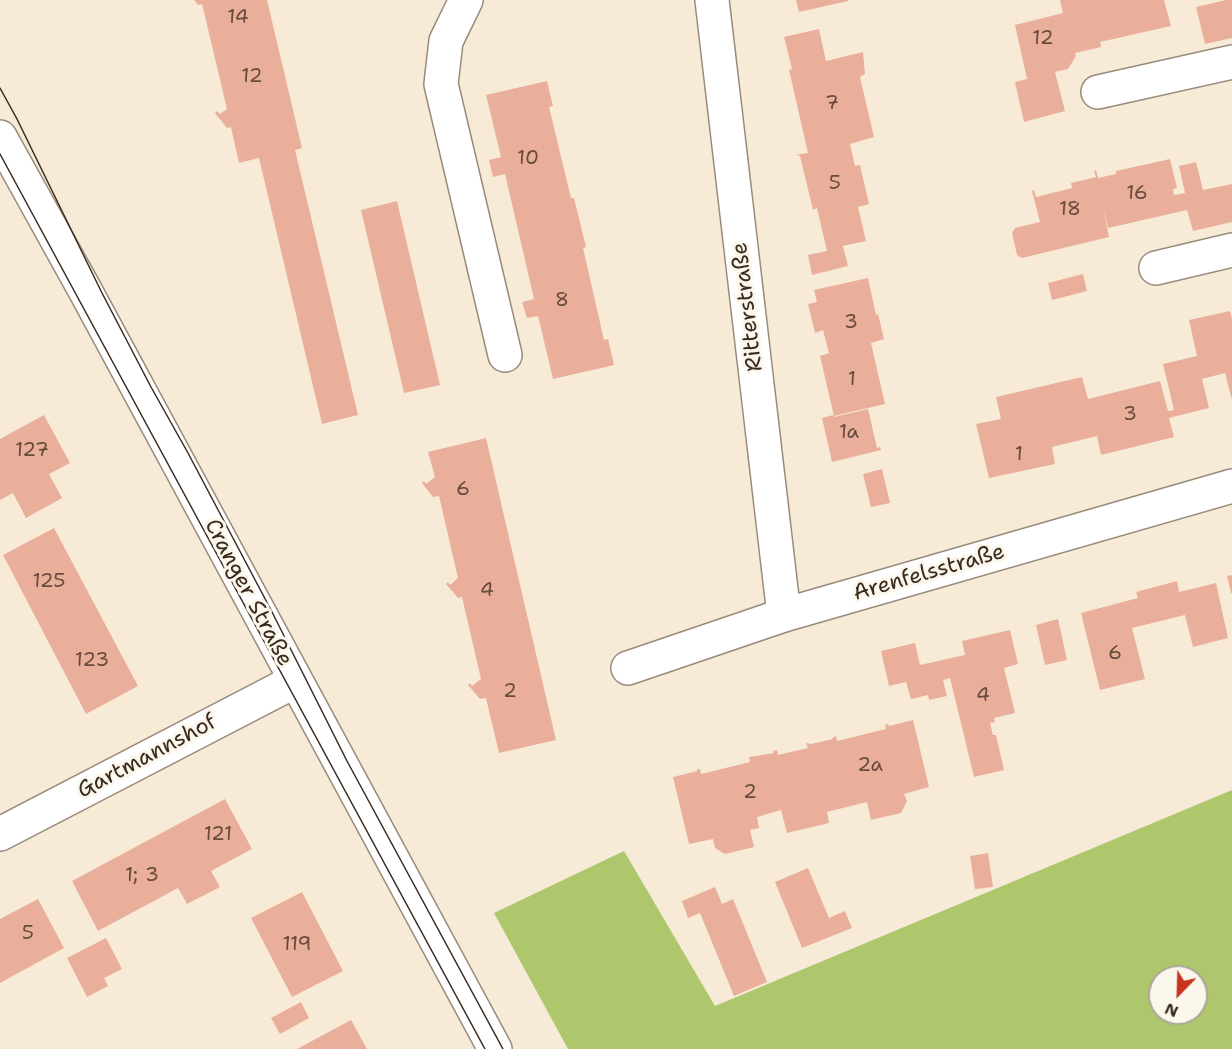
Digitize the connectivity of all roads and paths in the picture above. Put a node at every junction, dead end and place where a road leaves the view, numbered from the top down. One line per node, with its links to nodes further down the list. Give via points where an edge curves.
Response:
1 (466, 0): 8 (street, via 446,41 441,84)
2 (712, 0): 10 (street, Ritterstraße)
3 (1232, 62): 4 (street)
4 (1098, 92)
5 (0, 137): 12 (street, Cranger Straße)
6 (1232, 250): 7 (street)
7 (1156, 268)
8 (505, 355)
9 (1232, 486): 10 (street, Arenfelsstraße)
10 (783, 615): 11 (street, Arenfelsstraße)
11 (628, 668)
12 (295, 681): 13 (street, Gartmannshof); 14 (street, Cranger Straße)
13 (0, 834)
14 (495, 1049)

